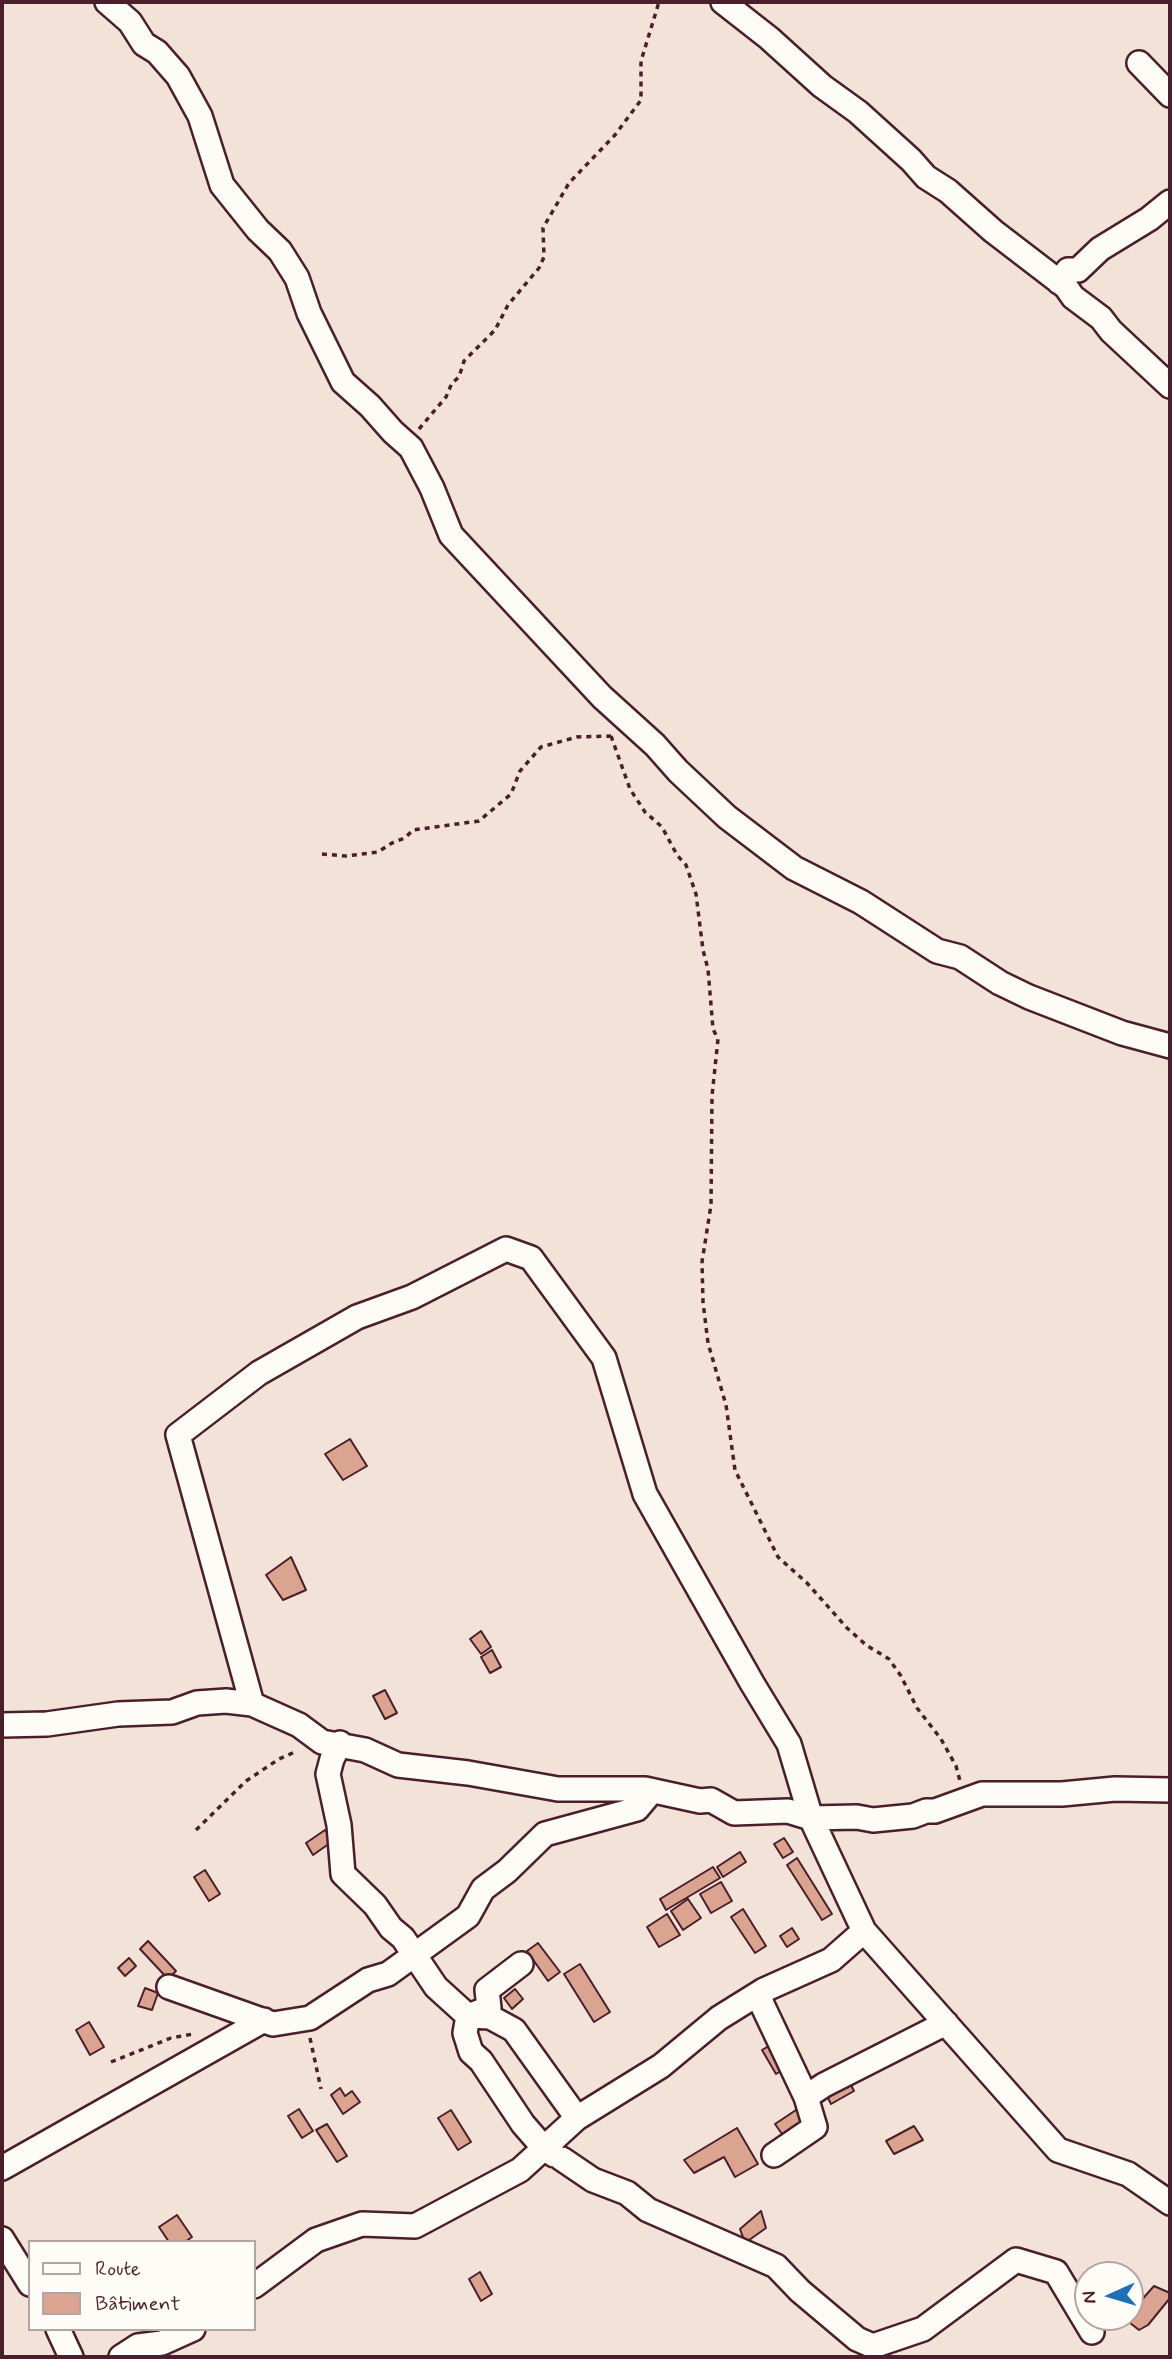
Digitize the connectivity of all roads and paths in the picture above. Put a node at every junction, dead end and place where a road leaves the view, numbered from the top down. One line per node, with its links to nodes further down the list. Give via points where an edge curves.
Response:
1 (107, 2): 9 (street, via 178,76 200,116 222,185 297,278 343,382)
2 (659, 2): 9 (path, via 641,61 641,100 569,183 543,228 544,257 539,268 508,305 495,330 464,361 446,397 412,439)
3 (723, 2): 7 (street, via 859,112 926,177)
4 (1139, 64): 5 (street)
5 (1170, 96)
6 (1170, 202): 7 (street, via 1100,249 1078,270 1068,270)
7 (1059, 282): 8 (street)
8 (1170, 386)
9 (411, 448): 10 (street, via 451,535)
10 (602, 697): 11 (path); 13 (street, via 727,817 794,868 1020,993)
11 (611, 736): 12 (path, via 576,737 541,747 520,771 511,794 479,821 413,830 378,852); 19 (path, via 630,789 686,865 696,894 718,1039 712,1096 711,1205 702,1262 704,1309 708,1343 726,1405 734,1470 778,1557 856,1637 889,1659 956,1766)
12 (322, 854)
13 (1170, 1046)
14 (252, 1704): 15 (street, via 197,1703 172,1712); 16 (street); 20 (street, via 178,1436 259,1373 357,1317 412,1297 506,1249 531,1258 604,1358 645,1494 789,1744)
15 (2, 1725)
16 (331, 1742): 18 (street, via 398,1765 558,1789); 21 (path, via 289,1754 262,1769); 23 (street, via 328,1774 343,1874 375,1905)
17 (1170, 1790): 19 (street)
18 (652, 1791): 20 (street, via 711,1800 734,1813 788,1811); 23 (street, via 637,1809 545,1834 484,1889 468,1916)
19 (967, 1798): 20 (street, via 913,1816)
20 (811, 1818): 22 (street)
21 (195, 1830)
22 (864, 1931): 26 (street, via 831,1960); 30 (street)
23 (421, 1964): 27 (street, via 436,1987); 28 (street, via 368,1980)
24 (521, 1964): 27 (street, via 487,1990 489,2008)
25 (169, 1987): 29 (street)
26 (764, 1990): 32 (street, via 760,2000); 33 (street, via 719,2018 661,2066)
27 (468, 2016): 33 (street, via 490,2017 514,2030); 34 (street, via 465,2034 471,2052 523,2124)
28 (310, 2018): 29 (street, via 273,2024); 31 (path, via 309,2043)
29 (264, 2020): 36 (street)
30 (946, 2023): 32 (street); 37 (street, via 1058,2150 1128,2174)
31 (321, 2089)
32 (806, 2097): 35 (street, via 815,2127)
33 (577, 2118): 34 (street)
34 (554, 2147): 40 (street, via 415,2226 362,2224 316,2240); 43 (street, via 593,2179 627,2193 648,2210 776,2266 857,2339 873,2346 923,2329 1016,2260 1056,2272)
35 (774, 2155)
36 (2, 2168)
37 (1170, 2203)
38 (2, 2239): 39 (street)
39 (28, 2281)
40 (256, 2285)
41 (59, 2331): 44 (street)
42 (189, 2331): 45 (street, via 162,2343 138,2346)
43 (1092, 2332)
44 (71, 2357)
45 (121, 2357)

